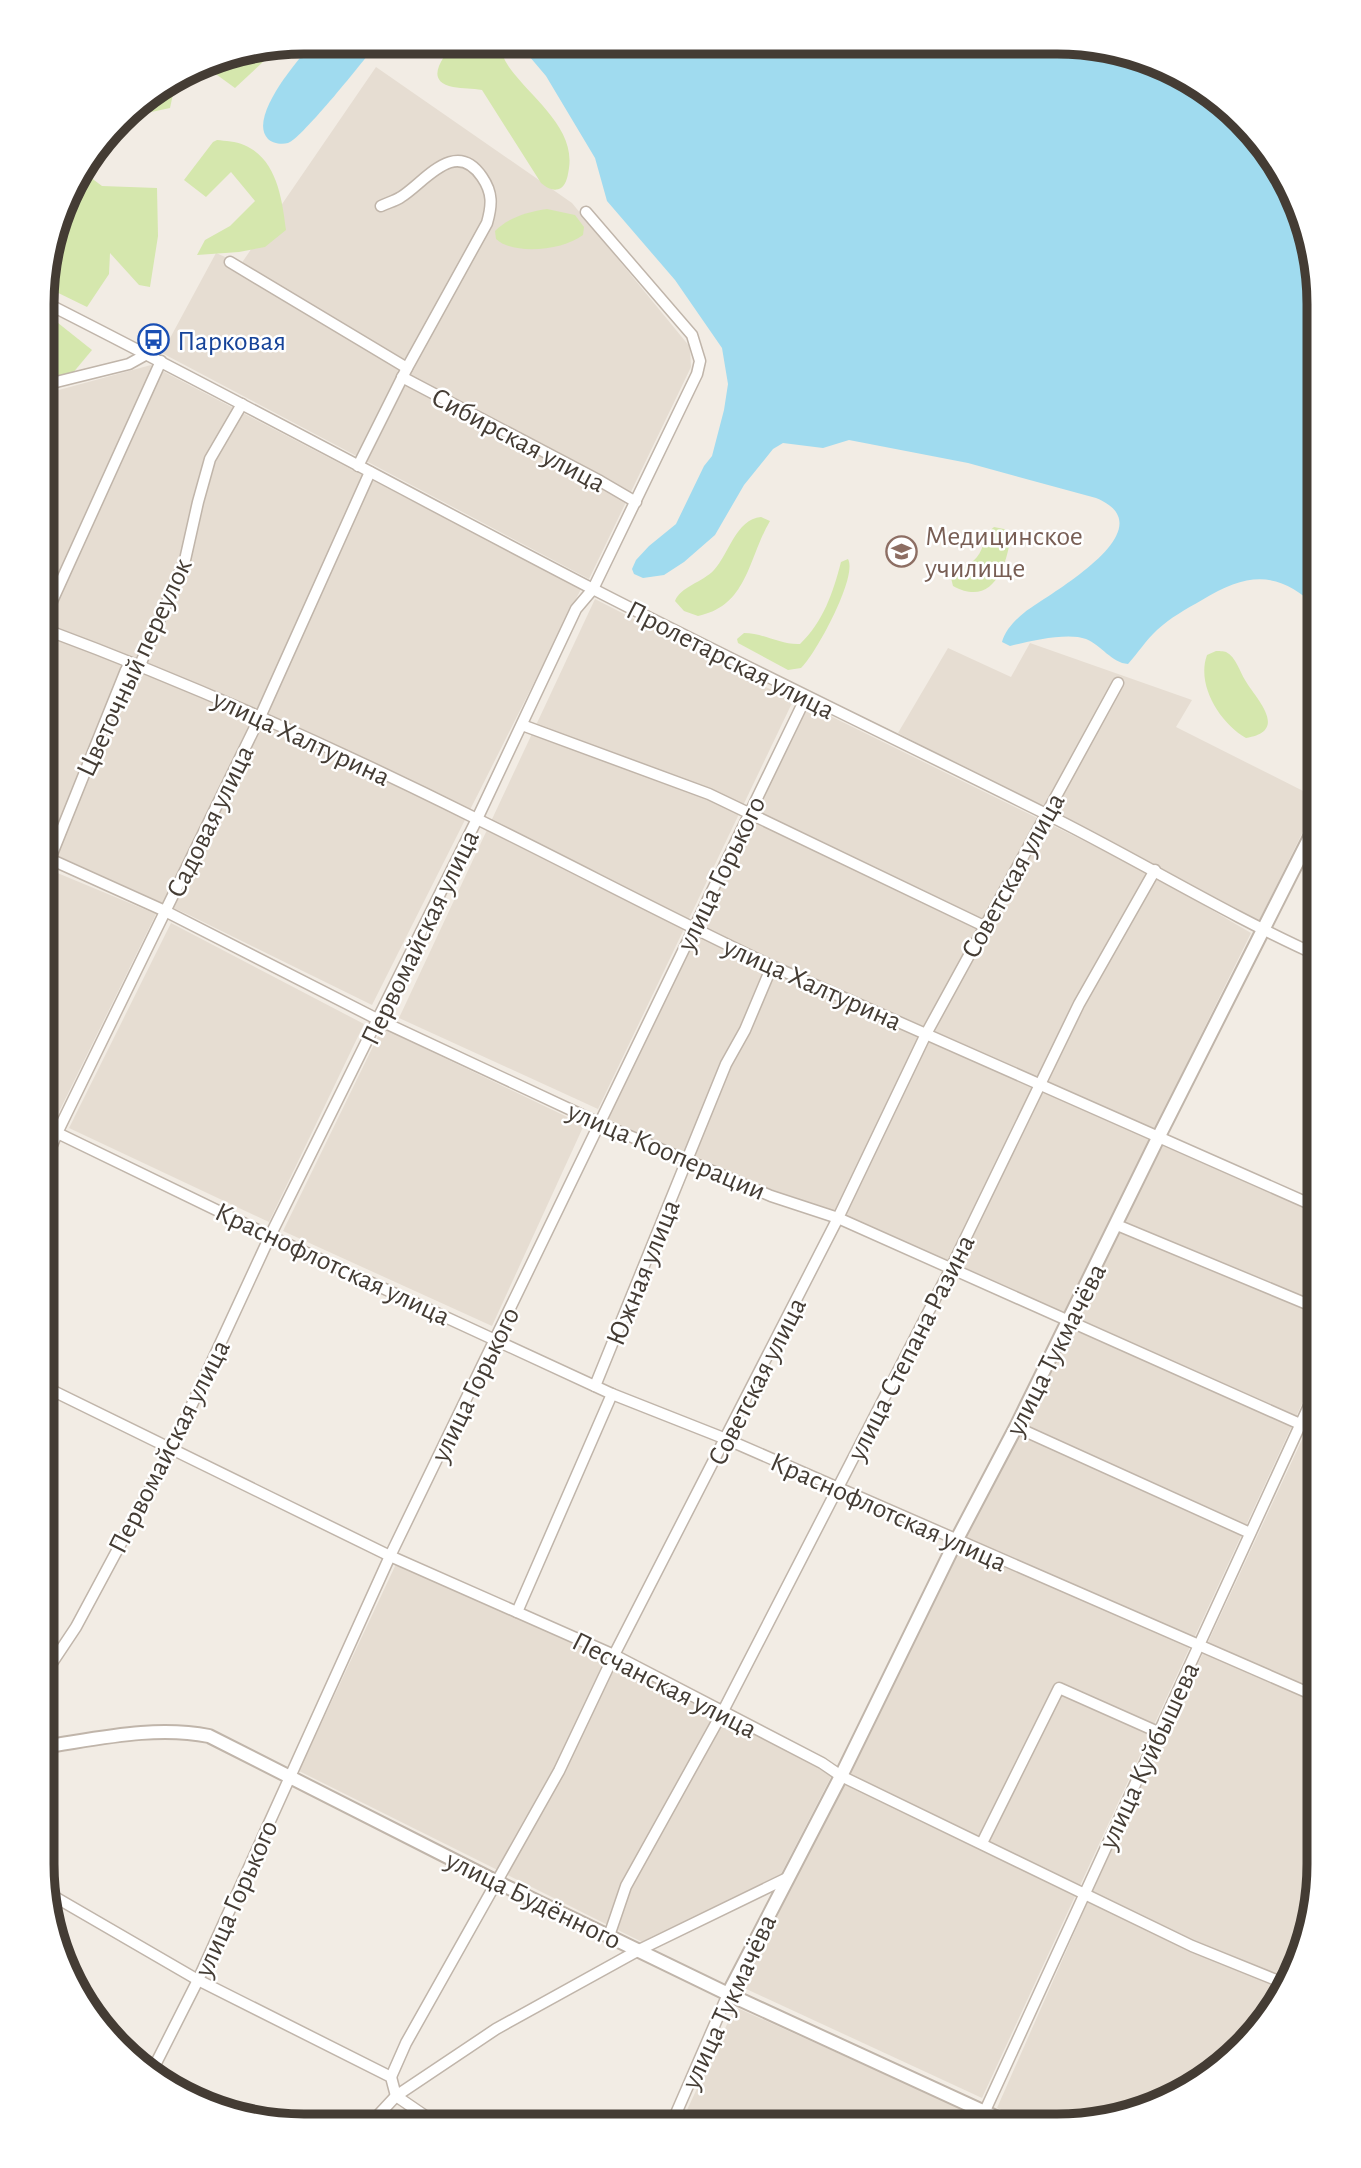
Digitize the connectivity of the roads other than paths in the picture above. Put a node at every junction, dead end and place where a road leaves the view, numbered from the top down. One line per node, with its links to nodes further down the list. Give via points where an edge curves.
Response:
1 (381, 206): 7 (street, via 402,197 430,171 448,163 464,162 480,174 490,190 487,223)
2 (586, 212): 12 (street, Первомайская улица, via 680,319 692,335 700,361)
3 (230, 262): 7 (street, Сибирская улица)
4 (54, 307): 5 (street, Пролетарская улица)
5 (147, 354): 6 (street, Пролетарская улица); 8 (street, via 129,364)
6 (161, 362): 9 (street, Пролетарская улица); 14 (street)
7 (405, 372): 10 (street); 12 (street, Сибирская улица)
8 (54, 383)
9 (242, 404): 10 (street, Пролетарская улица); 16 (street, Цветочный переулок, via 210,459 185,559)
10 (358, 466): 11 (street, Пролетарская улица)
11 (370, 472): 13 (street, Пролетарская улица); 19 (street, Садовая улица)
12 (636, 502): 13 (street, Первомайская улица)
13 (593, 589): 18 (street, Пролетарская улица); 20 (street, Первомайская улица, via 576,610)
14 (54, 597)
15 (54, 633): 16 (street, улица Халтурина)
16 (140, 664): 19 (street, улица Халтурина); 24 (street, Цветочный переулок, via 126,670)
17 (1118, 682): 22 (street, Советская улица)
18 (806, 698): 21 (street, улица Горького); 22 (street, Пролетарская улица)
19 (260, 717): 23 (street, улица Халтурина); 28 (street, Садовая улица)
20 (522, 725): 21 (street); 23 (street, Первомайская улица)
21 (750, 812): 29 (street); 30 (street, улица Горького)
22 (1045, 814): 27 (street, Пролетарская улица); 29 (street, Советская улица)
23 (477, 819): 30 (street, улица Халтурина); 34 (street, Первомайская улица)
24 (54, 841)
25 (1307, 843): 31 (street, улица Тукмачёва)
26 (54, 861): 28 (street, улица Кооперации)
27 (1155, 870): 31 (street, Пролетарская улица); 36 (street, улица Степана Разина)
28 (165, 911): 34 (street, улица Кооперации); 39 (street, Садовая улица)
29 (984, 926): 35 (street, Советская улица)
30 (694, 929): 33 (street, улица Халтурина); 37 (street, улица Горького)
31 (1262, 931): 32 (street, Пролетарская улица); 40 (street, улица Тукмачёва)
32 (1307, 951)
33 (772, 967): 35 (street, улица Халтурина); 42 (street, Южная улица, via 726,1064)
34 (379, 1020): 37 (street, улица Кооперации); 46 (street, Первомайская улица)
35 (926, 1034): 36 (street, улица Халтурина); 44 (street, Советская улица)
36 (1039, 1085): 40 (street, улица Халтурина); 47 (street, улица Степана Разина)
37 (599, 1123): 42 (street, улица Кооперации); 50 (street, улица Горького)
38 (54, 1132): 39 (street, Краснофлотская улица)
39 (57, 1133): 41 (street, Садовая улица); 46 (street, Краснофлотская улица)
40 (1158, 1138): 43 (street, улица Халтурина); 45 (street, улица Тукмачёва)
41 (54, 1140)
42 (688, 1161): 44 (street, улица Кооперации); 51 (street, Южная улица)
43 (1307, 1203)
44 (838, 1219): 47 (street, улица Кооперации); 57 (street, Советская улица)
45 (1117, 1225): 48 (street); 49 (street, улица Тукмачёва)
46 (270, 1236): 50 (street, Краснофлотская улица); 58 (street, Первомайская улица)
47 (951, 1268): 49 (street, улица Кооперации); 59 (street, улица Степана Разина)
48 (1307, 1304)
49 (1069, 1322): 55 (street, улица Кооперации); 56 (street, улица Тукмачёва)
50 (496, 1339): 51 (street, Краснофлотская улица); 62 (street, улица Горького)
51 (595, 1386): 53 (street, Краснофлотская улица)
52 (54, 1392): 58 (street, Песчанская улица)
53 (612, 1394): 57 (street, Краснофлотская улица); 63 (street)
54 (1307, 1409): 55 (street, улица Куйбышева)
55 (1300, 1424): 60 (street, улица Куйбышева)
56 (1016, 1427): 60 (street); 61 (street, улица Тукмачёва)
57 (726, 1439): 59 (street, Краснофлотская улица); 65 (street, Советская улица)
58 (170, 1450): 62 (street, Песчанская улица); 66 (street, Первомайская улица)
59 (837, 1490): 61 (street, Краснофлотская улица); 68 (street, улица Степана Разина)
60 (1250, 1533): 64 (street, улица Куйбышева)
61 (956, 1541): 64 (street, Краснофлотская улица); 72 (street, улица Тукмачёва)
62 (390, 1556): 63 (street, Песчанская улица); 71 (street, улица Горького)
63 (517, 1612): 65 (street, Песчанская улица)
64 (1198, 1644): 67 (street, Краснофлотская улица); 69 (street, улица Куйбышева)
65 (614, 1656): 68 (street, Песчанская улица); 75 (street, Советская улица, via 559,1771)
66 (54, 1660)
67 (1307, 1692)
68 (722, 1713): 72 (street, Песчанская улица); 78 (street, улица Степана Разина, via 626,1886)
69 (1158, 1732): 73 (street, via 1059,1688); 76 (street, улица Куйбышева)
70 (54, 1744): 71 (street, улица Будённого, via 187,1732 209,1736)
71 (289, 1776): 75 (street, улица Будённого); 80 (street, улица Горького)
72 (841, 1776): 73 (street, Песчанская улица); 74 (street, улица Тукмачёва)
73 (982, 1843): 76 (street, Песчанская улица)
74 (787, 1878): 79 (street, улица Тукмачёва); 82 (street, улица Тукмачёва)
75 (497, 1882): 78 (street, улица Будённого); 84 (street, Советская улица)
76 (1084, 1892): 81 (street, Песчанская улица, via 1192,1947); 86 (street, улица Куйбышева)
77 (56, 1898): 80 (street)
78 (609, 1936): 79 (street, улица Будённого)
79 (639, 1950): 82 (street, улица Будённого); 85 (street, via 496,2029)
80 (198, 1980): 83 (street, улица Горького); 84 (street)
81 (1277, 1981)
82 (729, 1994): 86 (street, улица Будённого); 89 (street, улица Тукмачёва)
83 (155, 2064)
84 (391, 2077): 85 (street)
85 (396, 2096): 87 (street); 88 (street)
86 (983, 2111): 90 (street, улица Куйбышева); 91 (street, улица Будённого)
87 (379, 2114)
88 (422, 2114)
89 (676, 2114)
90 (982, 2114)
91 (989, 2114)

